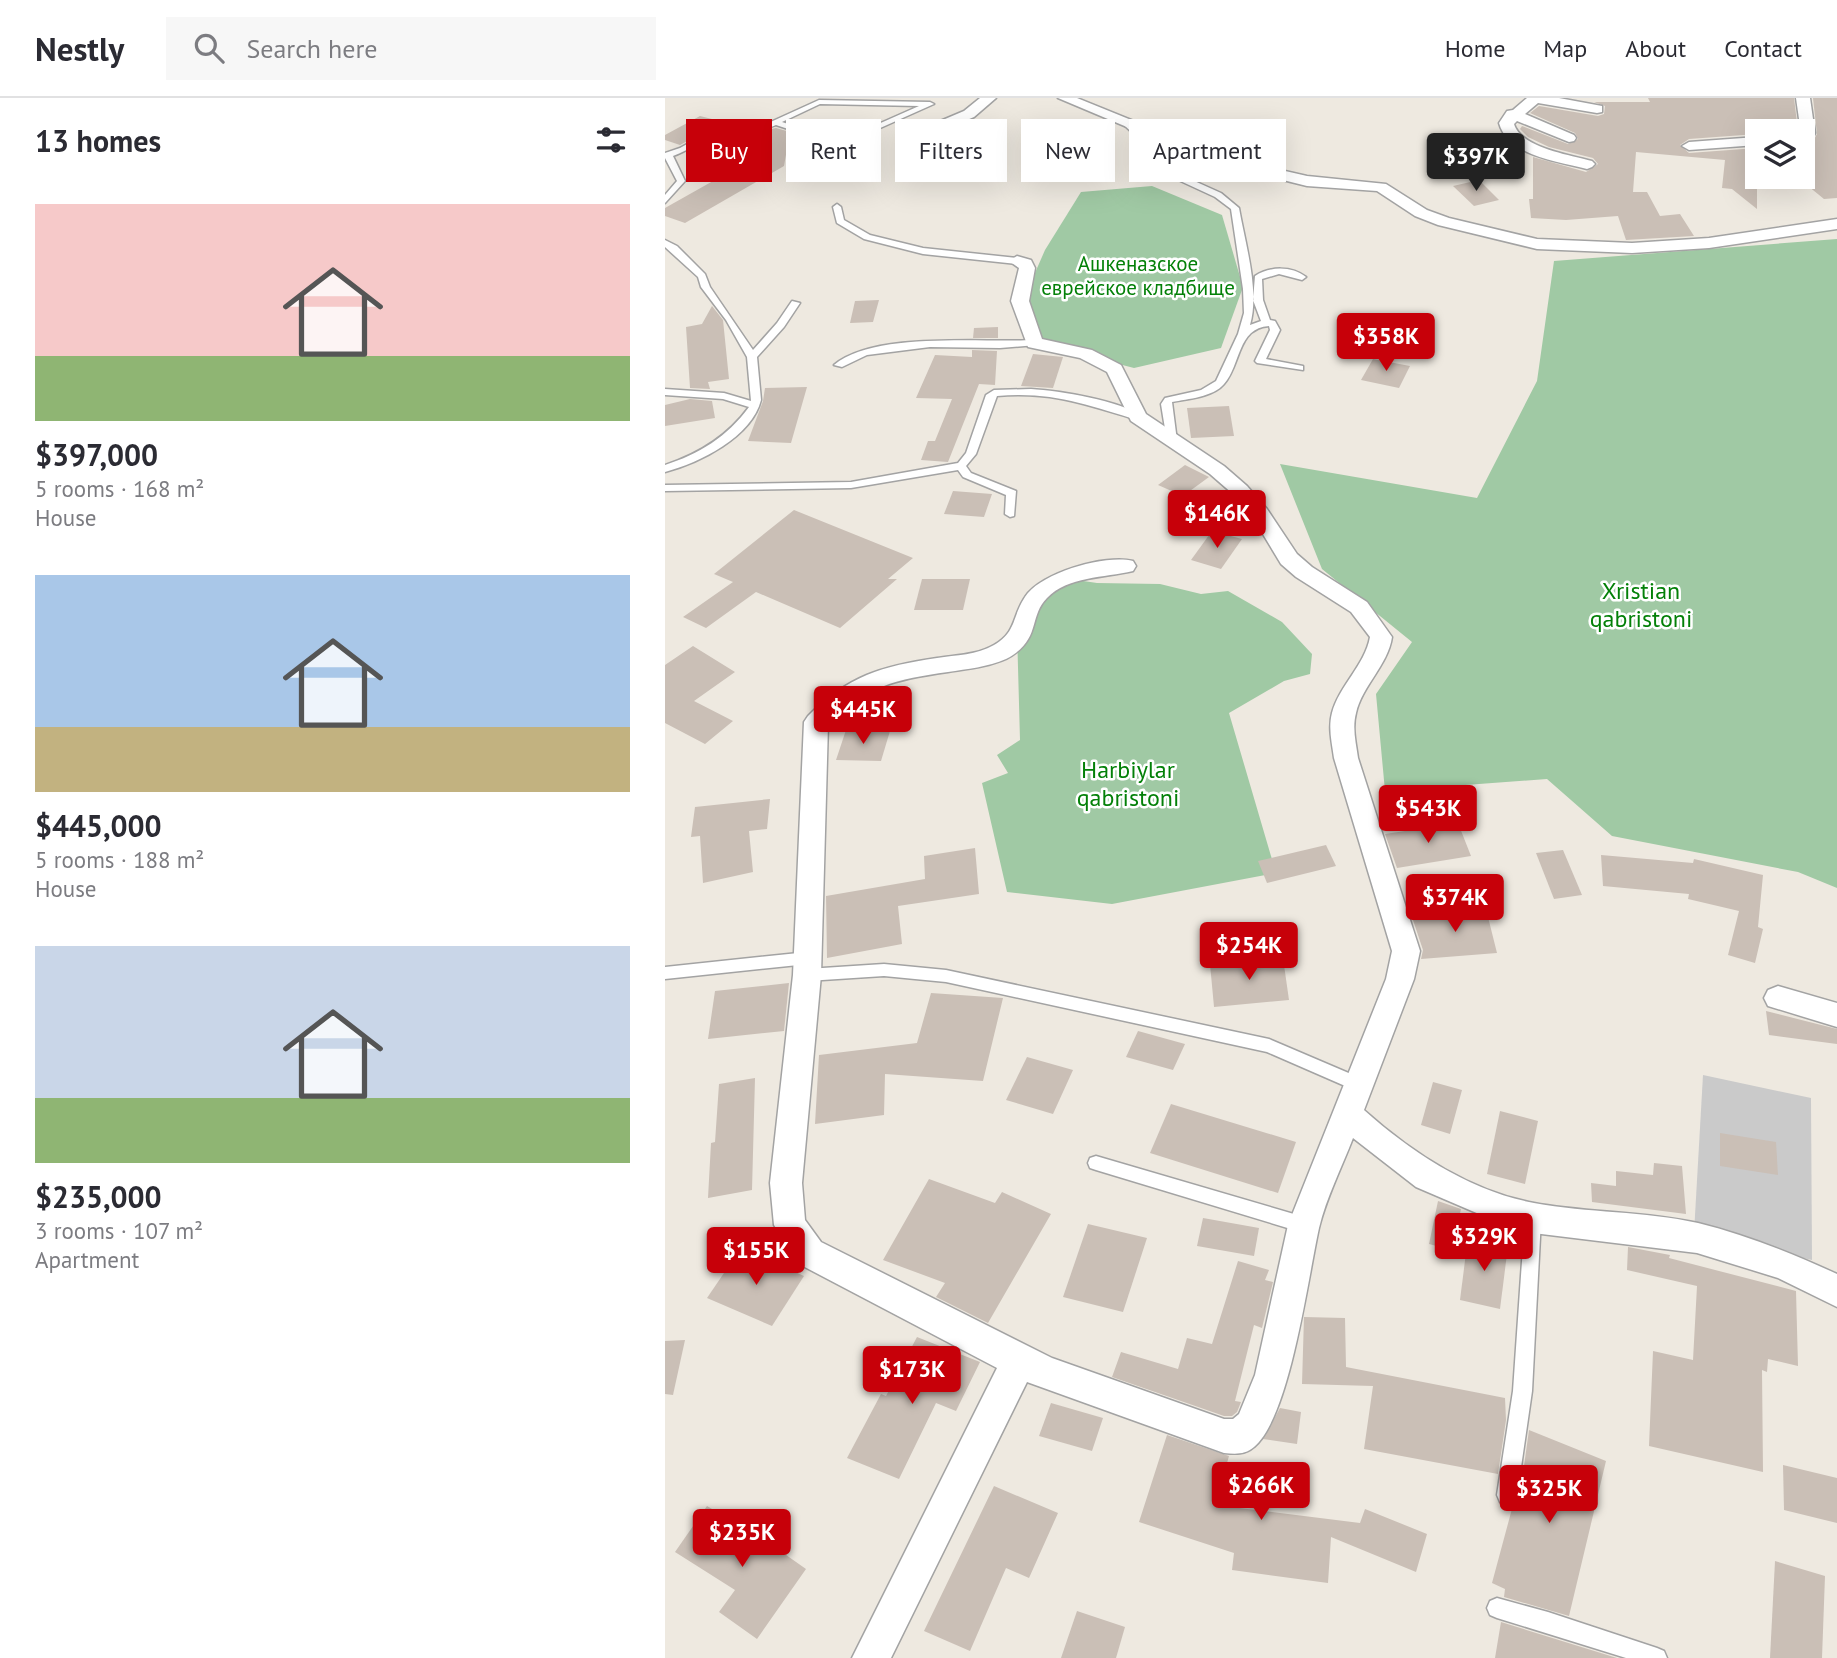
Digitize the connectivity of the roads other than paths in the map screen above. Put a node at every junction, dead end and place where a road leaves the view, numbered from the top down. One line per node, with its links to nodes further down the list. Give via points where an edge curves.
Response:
1 (989, 98): 7 (street)
2 (1065, 98): 9 (street)
3 (1535, 98): 5 (street); 6 (street)
4 (1803, 98): 8 (street)
5 (1597, 109)
6 (1512, 114): 11 (street); 15 (street, via 1506,122 1512,138)
7 (957, 119)
8 (1806, 119)
9 (1126, 122): 18 (street, via 1215,159 1307,181 1381,187 1444,222 1559,247 1709,243); 24 (lane, via 1169,158 1182,181 1229,199 1235,208 1248,289 1249,313)
10 (778, 123): 10 (lane, via 819,102 930,104 840,144); 14 (lane, via 722,128)
11 (1569, 138)
12 (1745, 140): 13 (street)
13 (1689, 146)
14 (667, 155): 16 (lane, via 681,181)
15 (1587, 164)
16 (665, 200)
17 (837, 207): 20 (lane, via 840,221 867,237 923,251)
18 (1837, 225)
19 (665, 243): 26 (lane, via 702,276)
20 (1017, 261): 25 (street, via 1027,268 1020,301)
21 (1302, 277): 23 (lane, via 1282,271 1266,272 1258,278 1258,300)
22 (795, 303): 26 (lane)
23 (1266, 321): 24 (lane); 28 (lane, via 1276,326 1260,360)
24 (1243, 334): 32 (lane, via 1220,383 1169,400)
25 (1034, 342): 27 (lane, via 930,344 865,352); 31 (street, via 1086,354 1115,369)
26 (752, 357): 30 (lane)
27 (839, 365)
28 (1300, 368)
29 (665, 392): 30 (lane, via 724,396)
30 (755, 406): 34 (lane, via 721,445)
31 (1138, 417): 32 (street); 33 (lane, via 1072,396 994,393 971,454)
32 (1172, 441): 42 (street, via 1240,490 1261,513 1289,559 1359,607 1381,637 1379,649 1344,711 1342,733 1406,951 1400,979)
33 (961, 466): 35 (lane, via 851,485); 36 (lane, via 967,475 1012,493)
34 (665, 469)
35 (665, 488)
36 (1010, 514)
37 (1125, 566): 38 (street, via 1075,575 1047,587 1036,595 1022,635 997,653 888,673 858,685 816,722)
38 (807, 966): 39 (lane); 42 (lane, via 946,976 1269,1046); 47 (street, via 786,1183 790,1225 810,1253)
39 (665, 973)
40 (1778, 998): 41 (street)
41 (1837, 1015)
42 (1353, 1099): 44 (street, via 1373,1137 1427,1177); 45 (street)
43 (1096, 1163): 45 (lane)
44 (1533, 1218): 46 (street, via 1697,1238 1784,1265); 48 (lane, via 1526,1376)
45 (1304, 1225): 47 (street, via 1272,1376 1251,1426 1240,1437 1224,1436)
46 (1837, 1291)
47 (1019, 1360): 50 (street)
48 (1507, 1495)
49 (1497, 1608): 51 (lane)
50 (871, 1658)
51 (1657, 1658)

